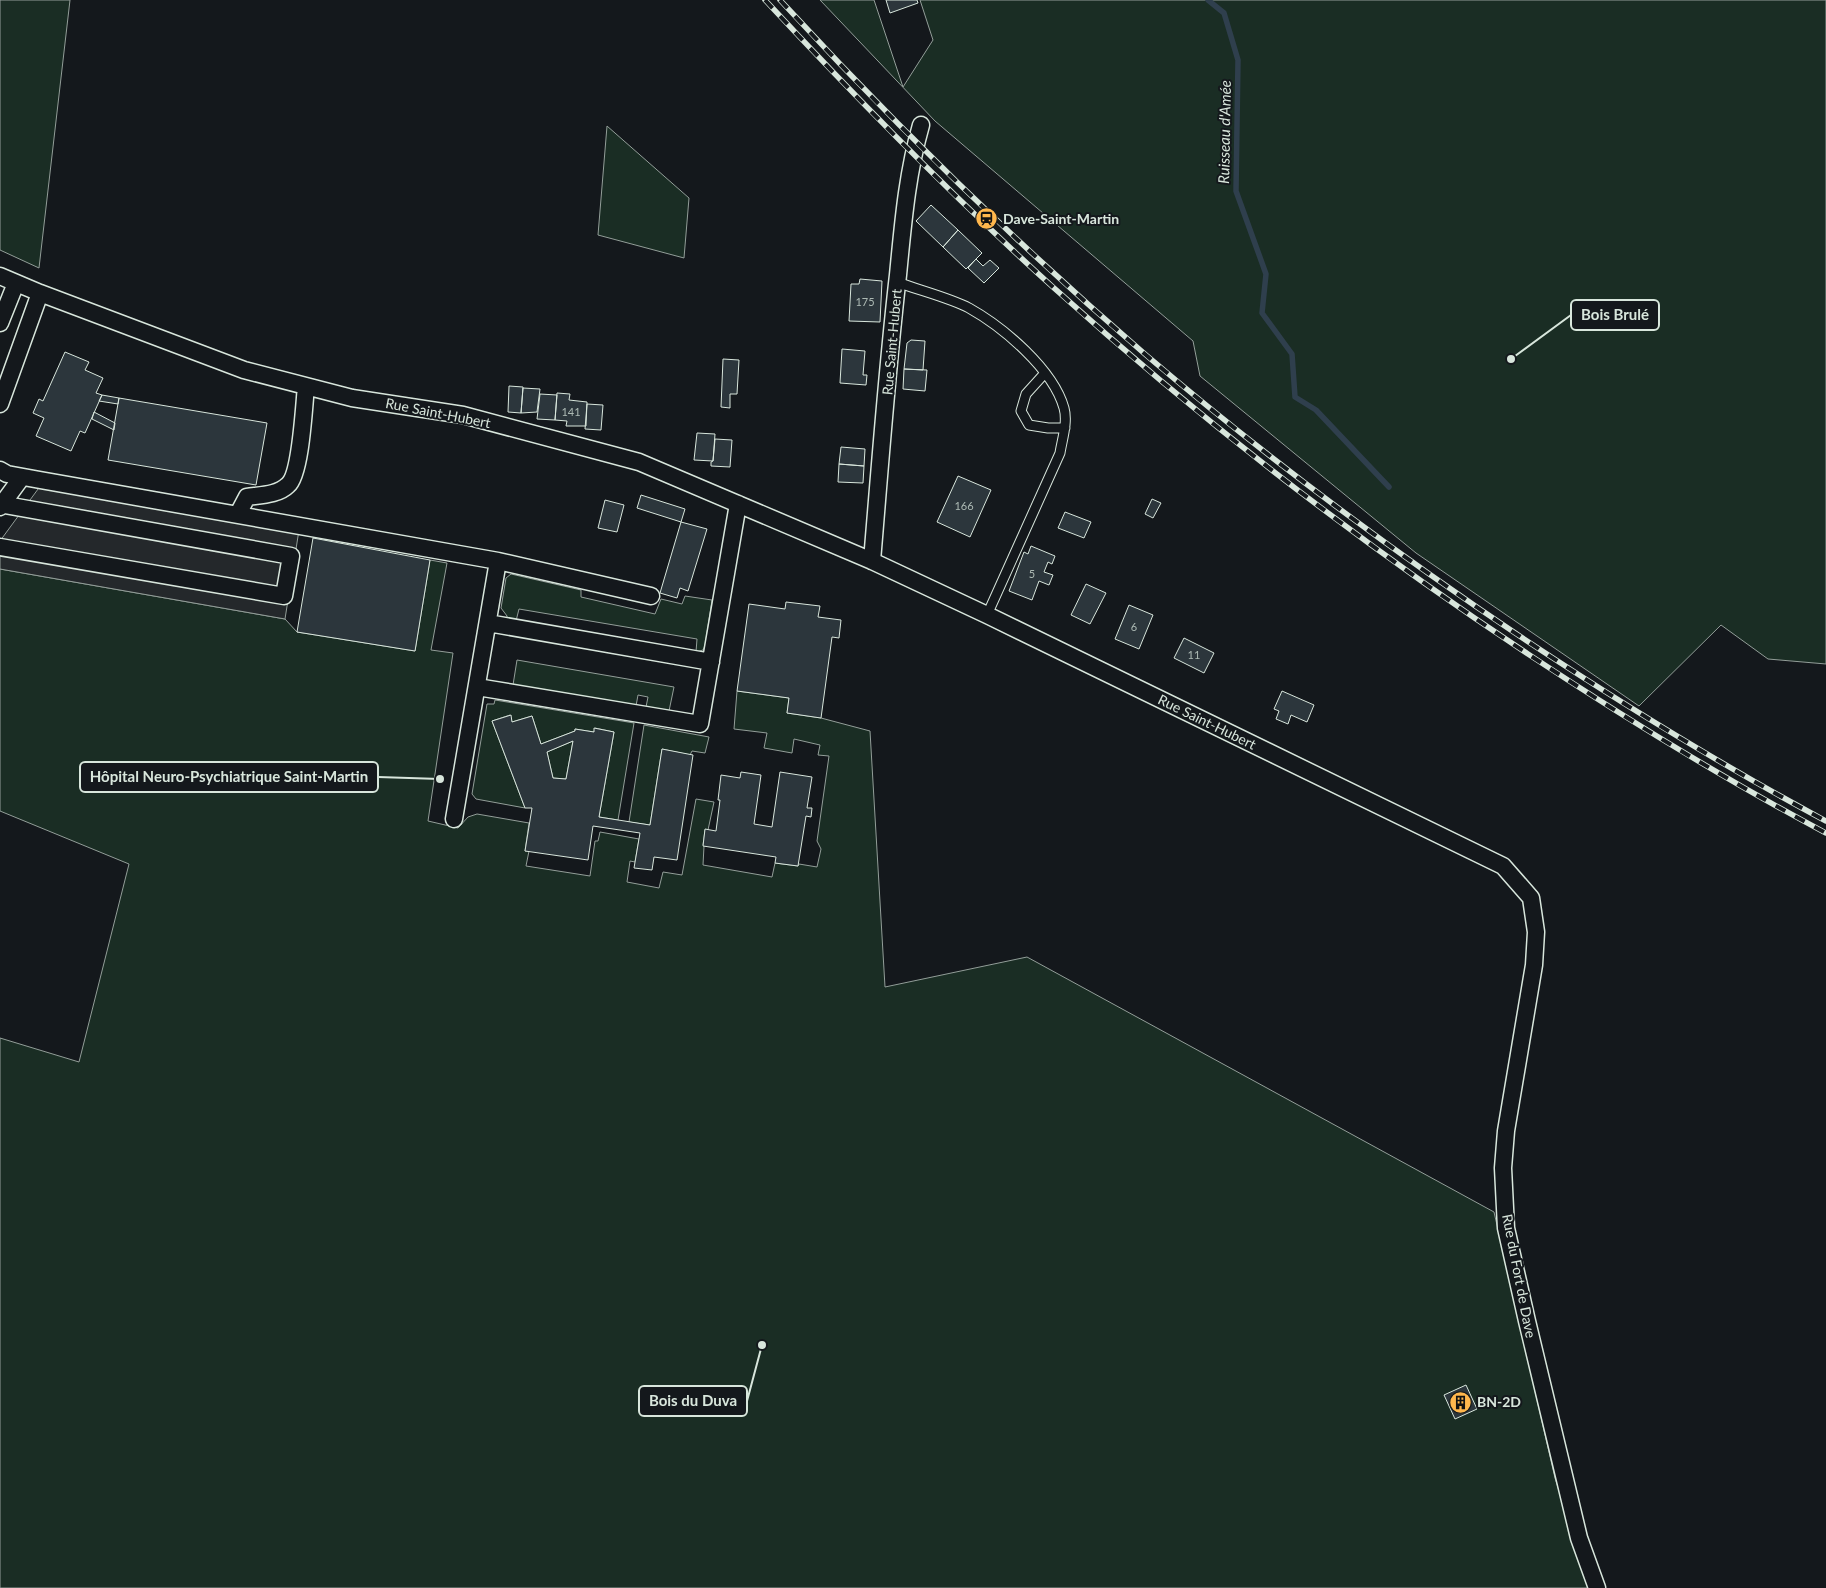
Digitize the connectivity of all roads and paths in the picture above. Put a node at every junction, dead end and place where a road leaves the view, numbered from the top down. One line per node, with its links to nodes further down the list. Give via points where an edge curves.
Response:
1 (921, 125): 3 (street, Rue Saint-Hubert, via 909,180)
2 (0, 276): 4 (street, Rue Saint-Hubert)
3 (897, 282): 7 (lane, via 968,307 1002,329); 18 (street, Rue Saint-Hubert)
4 (16, 283): 5 (street, Rue Saint-Hubert); 6 (street)
5 (40, 293): 8 (street, Rue Saint-Hubert, via 244,370); 9 (street)
6 (0, 323)
7 (1045, 373): 10 (lane, via 1065,409); 10 (lane, via 1026,394 1021,411 1029,425)
8 (306, 386): 13 (street, Rue Saint-Hubert, via 352,398 463,415 630,459); 15 (street, via 297,468 289,485 273,493 247,497)
9 (0, 404)
10 (1065, 428): 20 (lane, via 1060,453)
11 (0, 470): 12 (street)
12 (22, 477): 14 (street); 15 (street)
13 (738, 504): 18 (street, Rue Saint-Hubert); 22 (street)
14 (0, 505): 16 (street, via 290,556 284,596)
15 (238, 514): 17 (street)
16 (0, 547)
17 (498, 561): 19 (street); 21 (street)
18 (872, 561): 20 (street, Rue Saint-Hubert)
19 (651, 596)
20 (987, 615): 25 (street, Rue Saint-Hubert, via 1503,866)
21 (488, 623): 22 (street); 23 (street)
22 (711, 662): 23 (street, via 700,724)
23 (477, 687): 24 (street)
24 (454, 818)
25 (1531, 898): 26 (street, Rue du Fort de Dave, via 1536,932 1534,964 1506,1131 1503,1168 1506,1228 1579,1538)
26 (1597, 1588)

